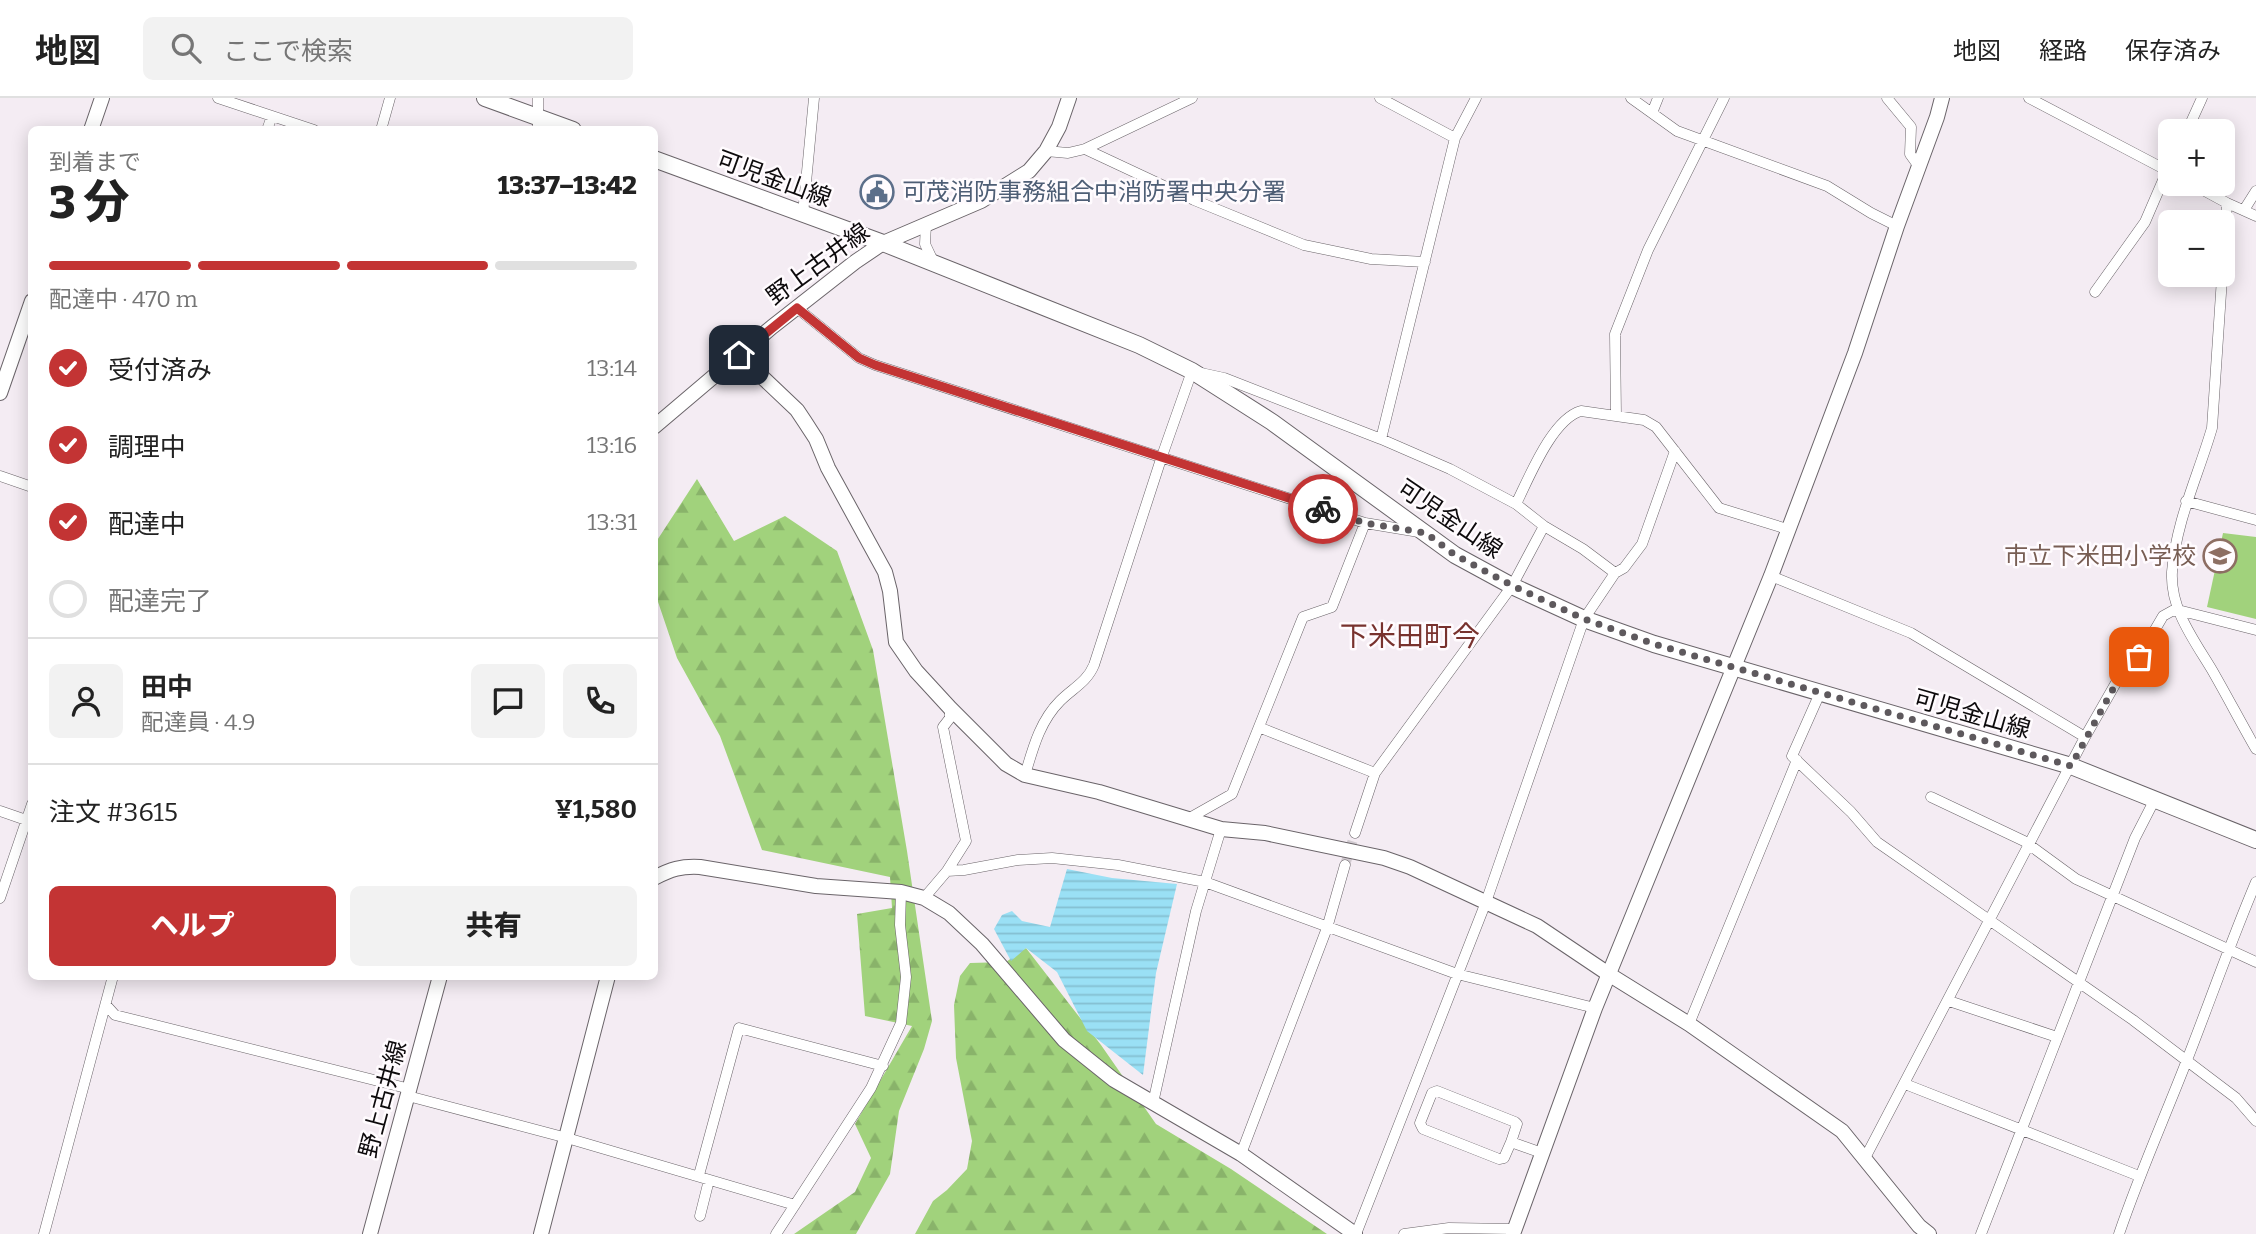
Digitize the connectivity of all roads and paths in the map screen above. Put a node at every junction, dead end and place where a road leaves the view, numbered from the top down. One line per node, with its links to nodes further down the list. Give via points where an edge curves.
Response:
1 (102, 98): 22 (street)
2 (218, 98): 19 (street)
3 (390, 98): 25 (street)
4 (485, 98): 21 (main road)
5 (538, 98): 21 (street)
6 (814, 98): 39 (street)
7 (1069, 98): 30 (street, 野上古井線)
8 (1192, 98): 29 (street)
9 (1380, 98): 27 (street)
10 (1475, 98): 27 (street)
11 (1631, 98): 18 (street)
12 (1658, 98): 18 (street)
13 (1724, 98): 28 (street)
14 (1887, 98): 33 (street, via 1911,127 1910,154)
15 (1942, 98): 33 (street)
16 (2029, 98): 32 (street)
17 (2202, 98): 20 (street)
18 (1651, 113): 28 (street, via 1677,131)
19 (272, 116): 23 (street); 24 (street)
20 (2192, 119)
21 (537, 122): 26 (main road)
22 (92, 126)
23 (268, 126)
24 (302, 126)
25 (382, 126)
26 (555, 126)
27 (1455, 138): 44 (street)
28 (1703, 141): 42 (street, via 1827,186); 52 (street, via 1648,250 1615,334)
29 (1085, 149): 30 (street); 44 (street, via 1304,245 1371,259)
30 (1046, 151): 41 (street, 野上古井線, via 1029,171 981,201)
31 (658, 160): 39 (main road, 可児金山線)
32 (2158, 166)
33 (1920, 168): 42 (street)
34 (2256, 191): 38 (street)
35 (2158, 195): 46 (street, via 2145,222)
36 (2214, 196): 37 (street)
37 (2228, 204): 38 (street); 59 (street, via 2212,428)
38 (2244, 210): 40 (street)
39 (803, 214): 43 (main road, 可児金山線)
40 (2256, 215)
41 (926, 224): 43 (street, 野上古井線); 45 (street, via 925,244)
42 (1897, 226): 64 (street, via 1855,353)
43 (883, 243): 45 (main road, 可児金山線); 47 (street, 野上古井線)
44 (1425, 262): 54 (street)
45 (934, 263): 50 (main road, 可児金山線, via 1139,345)
46 (2095, 292)
47 (797, 308): 49 (street, 野上古井線); 56 (street, via 859,358 875,365)
48 (28, 312): 51 (street)
49 (739, 355): 53 (street, 野上古井線); 74 (street, via 797,410 816,439 885,572 897,642)
50 (1192, 371): 54 (street, via 1224,378); 56 (street); 65 (main road, 可児金山線, via 1272,422)
51 (0, 393)
52 (1616, 416): 55 (street, via 1644,420 1656,427); 60 (street, via 1572,414 1545,447)
53 (658, 424)
54 (1381, 439): 60 (street)
55 (1675, 451): 64 (street, via 1719,508); 66 (street, via 1642,544)
56 (1162, 456): 62 (street); 81 (street, via 1094,665 1089,676 1048,716)
57 (0, 476): 58 (street)
58 (28, 485)
59 (2186, 501): 61 (street); 69 (street, via 2172,572)
60 (1516, 504): 63 (street)
61 (2256, 520)
62 (1365, 523): 65 (street); 75 (street, via 1332,607 1303,617)
63 (1544, 526): 66 (street); 68 (street)
64 (1787, 529): 67 (street)
65 (1426, 533): 68 (main road, 可児金山線, via 1455,555)
66 (1615, 573): 70 (street)
67 (1771, 576): 72 (street); 76 (street, via 1911,633)
68 (1513, 586): 70 (main road, 可児金山線); 80 (street)
69 (2178, 610): 71 (street); 76 (street, via 2163,617 2139,657 2125,667); 77 (street)
70 (1584, 619): 72 (main road, 可児金山線); 101 (street)
71 (2256, 630)
72 (1735, 668): 73 (main road, 可児金山線); 107 (street)
73 (1820, 693): 78 (street, via 1792,756); 79 (main road, 可児金山線)
74 (950, 708): 81 (street, via 1006,764); 93 (street, via 950,718 943,726 967,841)
75 (1261, 728): 80 (street); 85 (street, via 1232,794)
76 (2085, 737): 79 (street)
77 (2256, 749)
78 (1797, 760): 102 (street, via 1877,842); 115 (street)
79 (2071, 766): 83 (main road, 可児金山線); 91 (street)
80 (1375, 773): 89 (street)
81 (1025, 775): 85 (street, via 1099,792)
82 (1931, 797): 91 (street)
83 (2155, 799): 90 (main road, 可児金山線); 98 (street)
84 (0, 811): 86 (street)
85 (1186, 820): 88 (street)
86 (28, 821)
87 (28, 824): 99 (street)
88 (1221, 828): 95 (street); 101 (street, via 1384,858)
89 (1355, 833)
90 (2256, 840)
91 (2029, 846): 98 (street, via 2076,879); 102 (street)
92 (1345, 865): 103 (street)
93 (947, 871): 95 (street, via 1052,858); 100 (street)
94 (658, 876): 97 (street, via 684,866 816,886)
95 (1205, 882): 103 (street); 121 (street)
96 (2256, 882): 104 (street)
97 (901, 892): 100 (street); 118 (street, via 906,977 901,1023)
98 (2112, 897): 104 (street); 111 (street)
99 (0, 898)
100 (924, 898): 121 (street, via 949,913 982,944 1064,1040 1114,1080)
101 (1486, 902): 106 (street); 107 (street, via 1537,926)
102 (1990, 922): 111 (street); 112 (street)
103 (1327, 928): 106 (street); 127 (street)
104 (2228, 950): 105 (street); 117 (street)
105 (2256, 962)
106 (1457, 974): 114 (street); 138 (street)
107 (1610, 975): 114 (street); 115 (street)
108 (112, 980): 113 (street)
109 (439, 980): 120 (street, 野上古井線)
110 (607, 980): 124 (street)
111 (2080, 983): 116 (street); 117 (street)
112 (1949, 1001): 116 (street); 119 (street)
113 (106, 1004): 120 (street, via 115,1015); 134 (street)
114 (1595, 1008): 126 (street)
115 (1689, 1024): 128 (street, via 1842,1131)
116 (2057, 1037): 123 (street)
117 (2187, 1061): 122 (street, via 2236,1098); 129 (street)
118 (883, 1066): 130 (street, via 739,1028); 131 (street)
119 (1905, 1084): 123 (street); 128 (street)
120 (409, 1093): 124 (street); 135 (street, 野上古井線)
121 (1153, 1103): 127 (street)
122 (2256, 1121)
123 (2020, 1129): 129 (street); 141 (street)
124 (567, 1138): 130 (street); 136 (street)
125 (1511, 1142): 125 (street, via 1515,1122 1437,1091 1432,1093 1420,1123 1423,1129 1499,1158 1504,1158); 126 (street)
126 (1542, 1153): 133 (street)
127 (1241, 1154): 138 (street)
128 (1864, 1160): 140 (street)
129 (2139, 1176): 142 (street)
130 (704, 1178): 131 (street); 132 (street)
131 (795, 1205): 137 (street)
132 (700, 1216)
133 (1513, 1232): 139 (street, via 1449,1228)
134 (44, 1234)
135 (370, 1234)
136 (541, 1234)
137 (776, 1234)
138 (1355, 1234)
139 (1404, 1234)
140 (1929, 1234)
141 (1981, 1234)
142 (2119, 1234)

